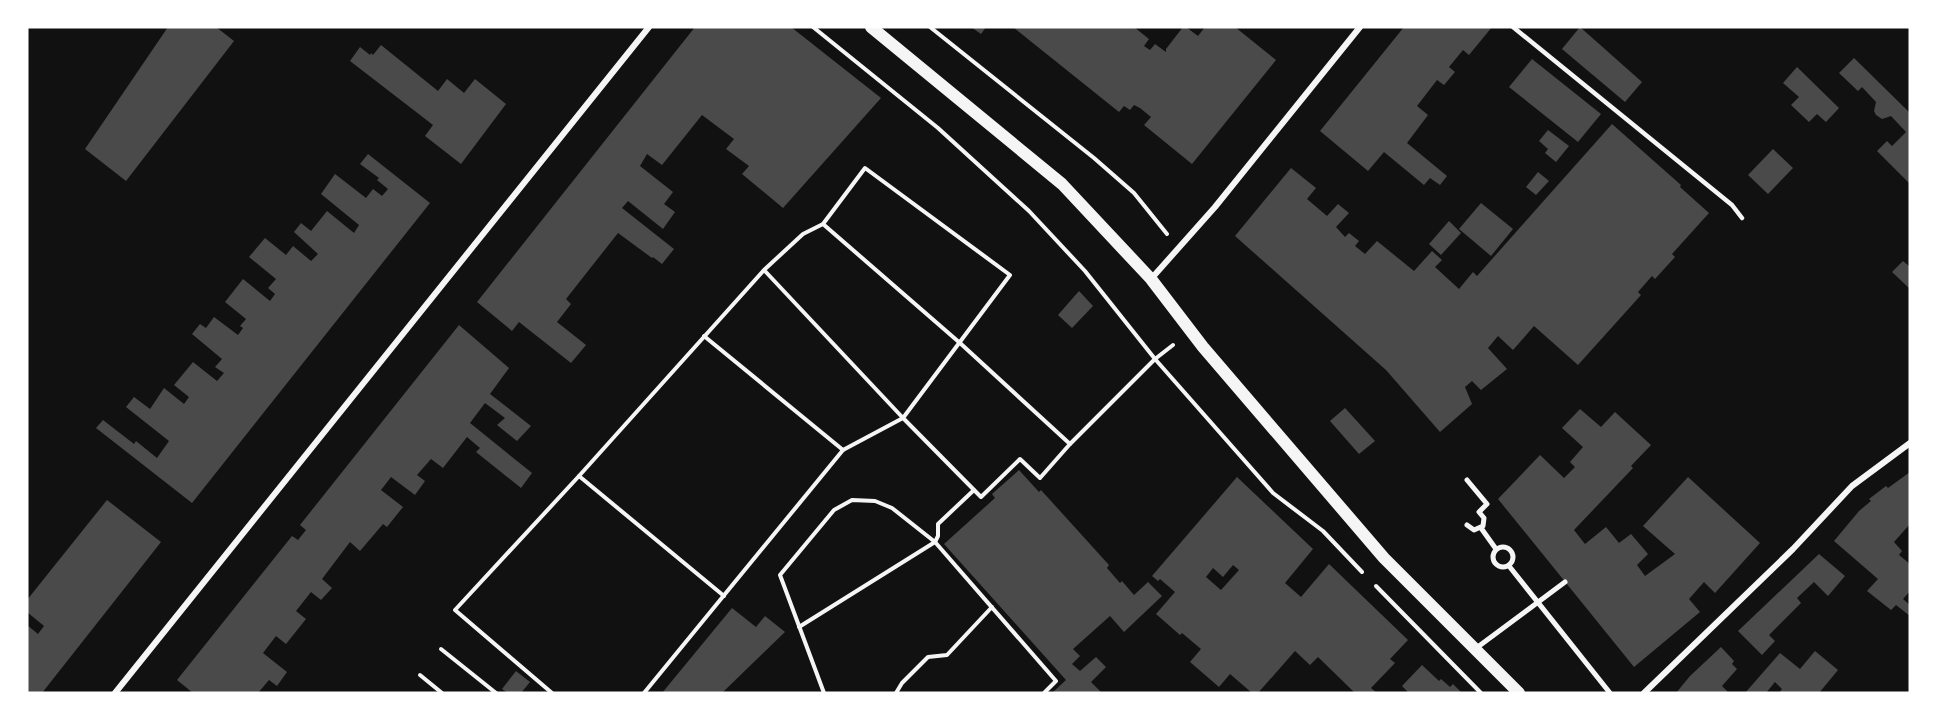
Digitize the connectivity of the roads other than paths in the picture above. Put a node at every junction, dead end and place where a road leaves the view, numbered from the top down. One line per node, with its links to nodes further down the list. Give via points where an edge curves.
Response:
1 (649, 27): 16 (street)
2 (872, 27): 6 (main road, via 1062,184)
3 (1360, 27): 6 (street, via 1215,207)
4 (1514, 27): 5 (lane, via 1732,205)
5 (1742, 218)
6 (1151, 279): 15 (main road, via 1203,347 1384,558)
7 (1910, 442): 19 (street, via 1851,486)
8 (1467, 480): 10 (street, via 1487,504 1479,512 1485,521)
9 (1467, 525): 10 (street, via 1474,530)
10 (1481, 528): 11 (street)
11 (1496, 549): 12 (street, via 1492,555 1494,562 1503,568); 12 (street, via 1505,547 1512,552)
12 (1509, 566): 14 (street)
13 (1565, 582): 14 (street)
14 (1539, 601): 15 (street); 18 (street)
15 (1475, 649): 17 (main road)
16 (117, 692)
17 (1520, 693)
18 (1610, 693)
19 (1644, 693)

